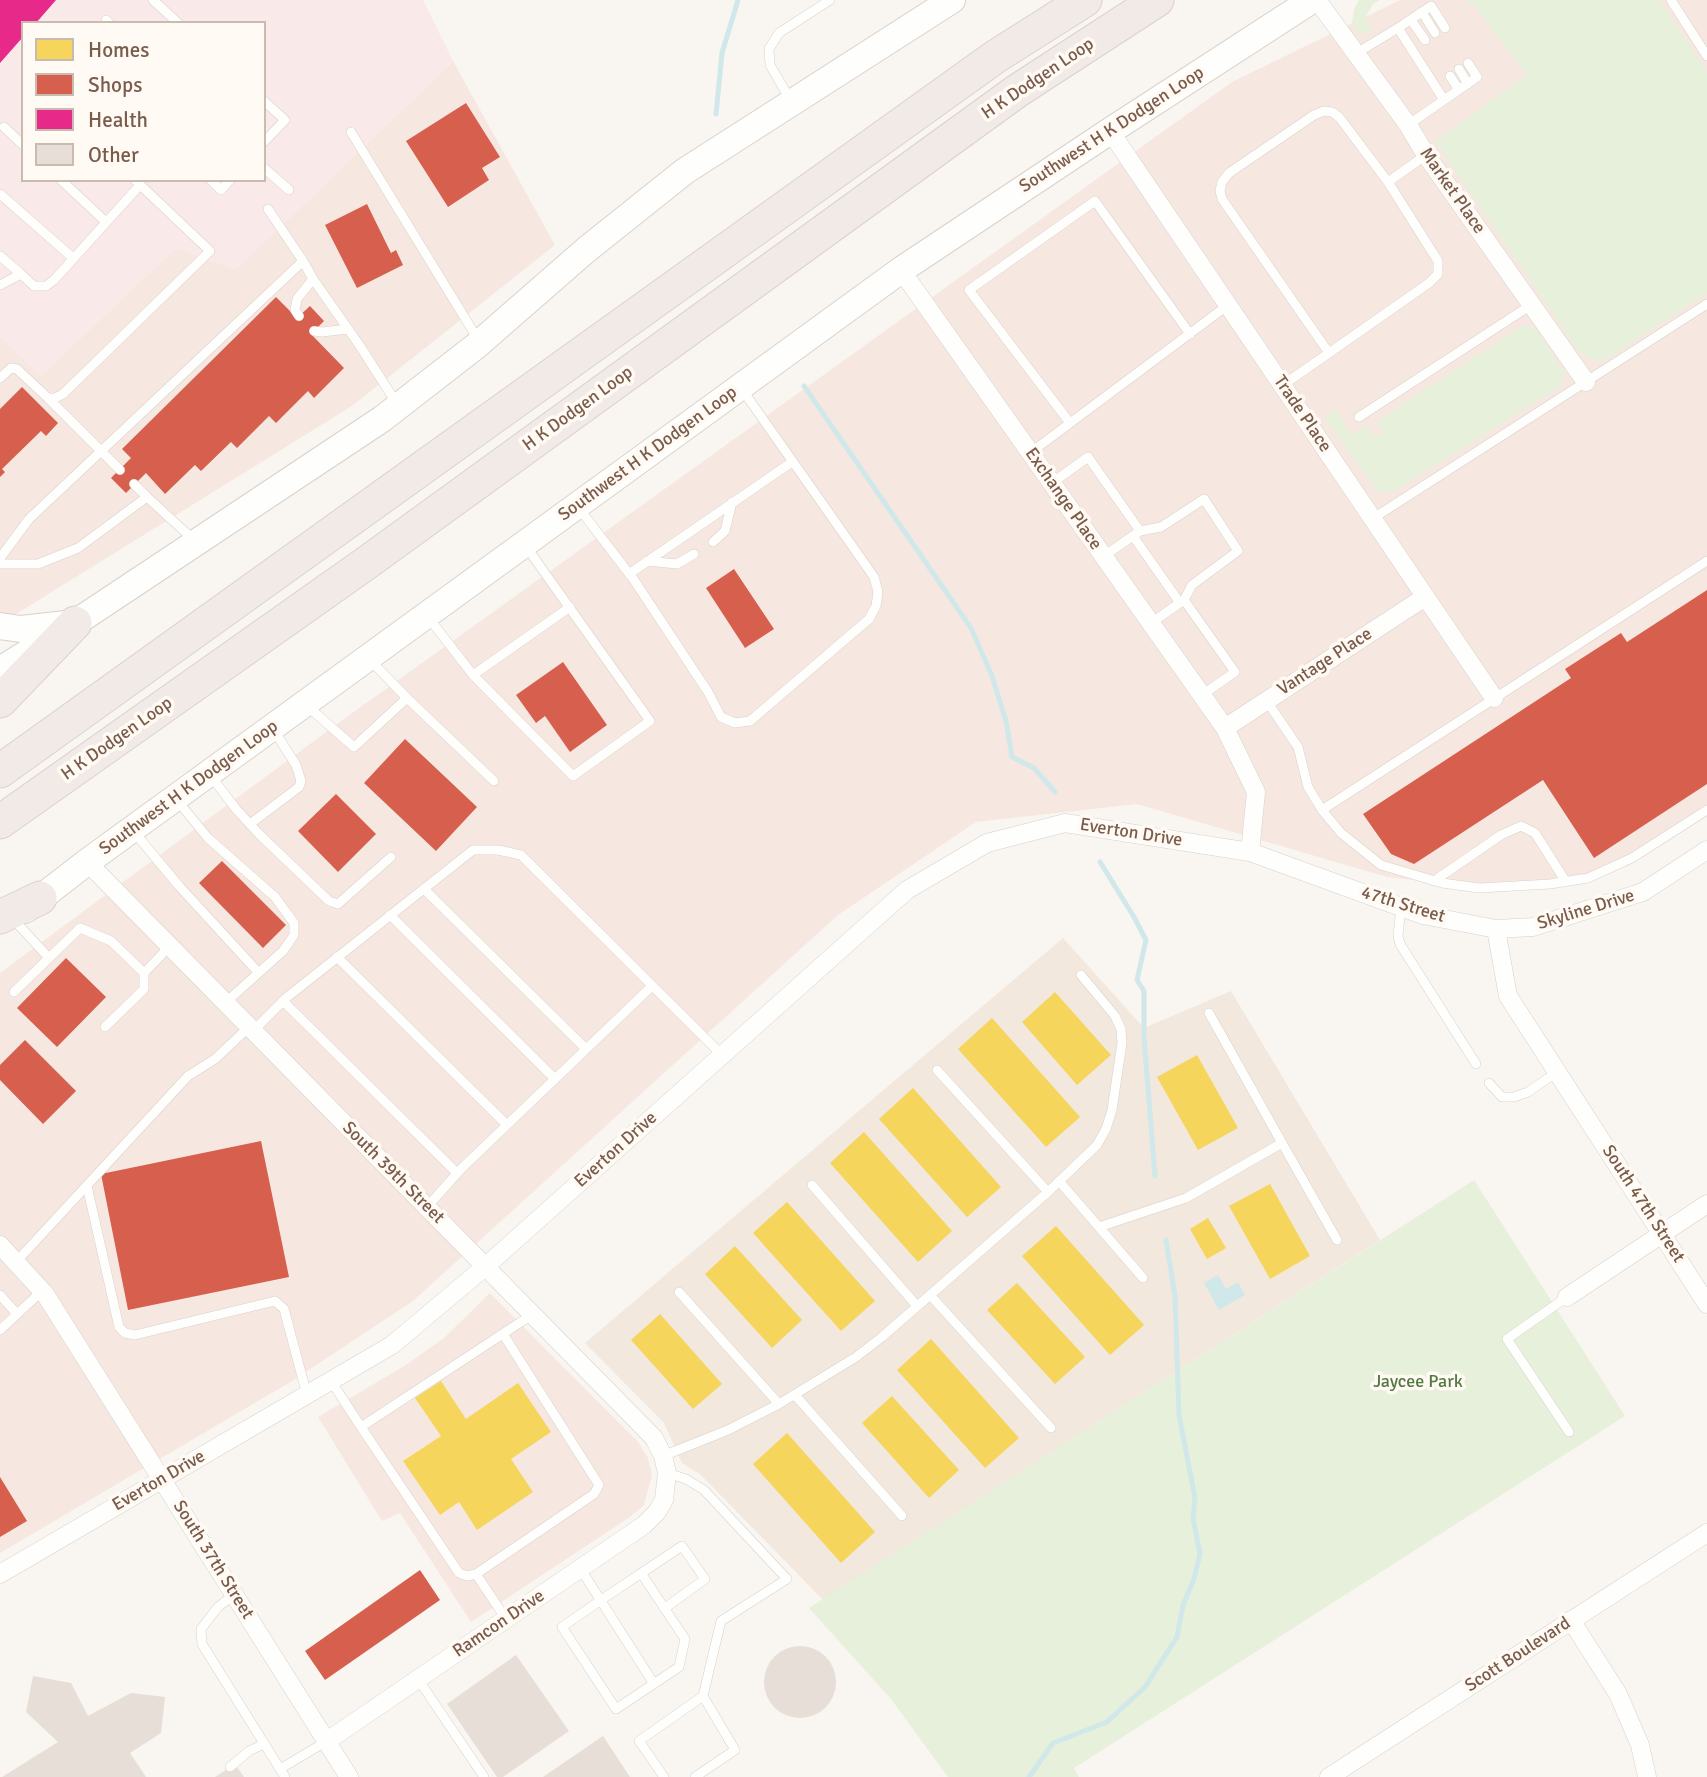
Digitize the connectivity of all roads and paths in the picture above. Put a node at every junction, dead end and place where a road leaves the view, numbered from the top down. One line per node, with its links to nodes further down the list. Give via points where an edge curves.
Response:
1 (153, 0): 10 (lane)
2 (830, 0): 23 (lane, via 779,33 769,49 770,65)
3 (1085, 0): 105 (highway, via 995,57)
4 (1157, 0): 111 (highway, H K Dodgen Loop, via 1017,91 365,564)
5 (1314, 0): 15 (street, Market Place); 27 (main road, Southwest H K Dodgen Loop)
6 (1671, 0): 16 (lane)
7 (937, 4): 23 (main road)
8 (1422, 12): 9 (lane); 12 (lane, via 1431,6); 13 (lane)
9 (1411, 20): 11 (lane); 14 (lane)
10 (176, 21)
11 (1398, 28): 15 (lane); 22 (lane)
12 (1445, 28)
13 (1436, 33)
14 (1425, 40)
15 (1355, 54): 25 (street, Market Place)
16 (1707, 56)
17 (1468, 63): 20 (lane, via 1477,77)
18 (1460, 69): 20 (lane)
19 (1450, 76): 21 (lane)
20 (1468, 84): 21 (lane)
21 (1459, 90): 22 (lane)
22 (1444, 100): 25 (lane)
23 (792, 102): 56 (main road, via 685,170)
24 (266, 103): 29 (lane, via 285,120)
25 (1408, 125): 31 (street, Market Place)
26 (4, 127): 30 (lane)
27 (1110, 131): 45 (main road, Southwest H K Dodgen Loop); 50 (street, Trade Place)
28 (351, 132): 56 (lane)
29 (266, 140)
30 (21, 143)
31 (1426, 155): 36 (lane); 51 (street, Market Place)
32 (266, 170): 38 (lane)
33 (63, 182): 41 (lane)
34 (213, 182): 35 (lane, via 221,190)
35 (228, 182)
36 (1388, 182): 57 (lane, via 1438,261 1438,274); 57 (lane, via 1339,117 1324,111 1222,182 1222,199)
37 (137, 183): 41 (lane); 62 (lane, via 210,251 64,394)
38 (289, 190)
39 (0, 194): 43 (lane)
40 (268, 209): 44 (lane)
41 (106, 222): 43 (lane)
42 (0, 256): 46 (lane)
43 (73, 258): 46 (lane, via 46,286 34,285)
44 (303, 261): 47 (lane); 66 (lane)
45 (901, 270): 61 (main road, Southwest H K Dodgen Loop); 67 (street, Exchange Place)
46 (21, 274): 48 (lane)
47 (313, 279): 52 (lane, via 297,299); 53 (lane)
48 (0, 285)
49 (1707, 304): 59 (lane)
50 (1228, 305): 55 (lane); 60 (street, Trade Place)
51 (1531, 305): 59 (street, Market Place); 64 (lane)
52 (299, 317)
53 (348, 329): 54 (lane); 63 (lane)
54 (314, 331)
55 (1190, 334): 65 (lane); 65 (lane, via 1095,201 969,289)
56 (480, 342): 63 (main road)
57 (1329, 353): 60 (lane)
58 (0, 378): 62 (lane, via 11,368 17,369)
59 (1586, 382): 75 (lane)
60 (1283, 385): 75 (street, Trade Place)
61 (740, 387): 68 (lane); 74 (main road, Southwest H K Dodgen Loop)
62 (48, 398): 66 (lane)
63 (398, 406): 78 (main road)
64 (1359, 417)
65 (1070, 423): 67 (lane)
66 (101, 452): 69 (lane); 82 (lane, via 29,519)
67 (1030, 453): 70 (street, Exchange Place)
68 (792, 462): 73 (lane); 86 (lane, via 874,577 876,606 869,619 750,721 735,723 721,717)
69 (120, 470)
70 (1052, 483): 76 (lane, via 1088,457); 81 (street, Exchange Place)
71 (134, 484): 72 (lane)
72 (147, 497): 78 (lane); 85 (lane, via 78,548 38,564)
73 (732, 502): 77 (lane, via 725,531); 83 (lane)
74 (577, 505): 79 (main road, Southwest H K Dodgen Loop); 86 (lane)
75 (1373, 519): 87 (street, Trade Place)
76 (1137, 534): 81 (lane); 88 (lane); 88 (lane, via 1161,527 1204,499 1238,551 1192,585)
77 (713, 541)
78 (196, 542): 91 (main road)
79 (524, 544): 89 (lane); 90 (main road, Southwest H K Dodgen Loop)
80 (694, 554): 83 (lane, via 677,564)
81 (1104, 556): 92 (street, Exchange Place)
82 (0, 558)
83 (647, 561): 86 (lane)
84 (1707, 561): 99 (lane)
85 (0, 564)
86 (629, 573)
87 (1425, 597): 99 (street, Trade Place); 100 (street, Vantage Place)
88 (1182, 601): 92 (lane); 97 (lane, via 1235,672)
89 (570, 607): 96 (lane); 96 (lane, via 650,720 573,776)
90 (427, 615): 94 (main road, Southwest H K Dodgen Loop); 96 (lane)
91 (75, 623): 93 (main road, via 21,629); 95 (main road); 101 (highway)
92 (1151, 623): 97 (street, Exchange Place)
93 (0, 626)
94 (367, 658): 98 (lane); 102 (main road, Southwest H K Dodgen Loop)
95 (0, 670)
96 (473, 675)
97 (1202, 695): 104 (street, Exchange Place)
98 (407, 698): 102 (lane, via 354,747); 107 (lane)
99 (1494, 698): 109 (lane)
100 (1266, 700): 104 (street, Vantage Place); 109 (lane, via 1298,747 1308,787)
101 (0, 701)
102 (305, 704): 103 (main road, Southwest H K Dodgen Loop)
103 (272, 727): 106 (main road, Southwest H K Dodgen Loop); 112 (lane, via 302,781)
104 (1225, 728): 115 (street, via 1256,792)
105 (0, 771)
106 (209, 773): 108 (main road, Southwest H K Dodgen Loop); 112 (lane)
107 (494, 781)
108 (175, 798): 113 (main road, Southwest H K Dodgen Loop); 130 (lane, via 208,838 275,897 293,923 294,935 283,951)
109 (1322, 810): 118 (lane, via 1341,833 1381,865)
110 (1707, 810): 119 (lane, via 1632,858 1588,878)
111 (0, 822)
112 (250, 824): 116 (lane, via 329,901 338,904)
113 (132, 829): 117 (main road, Southwest H K Dodgen Loop); 130 (lane)
114 (1707, 850): 125 (street, Skyline Drive, via 1643,892 1534,927)
115 (1250, 852): 122 (street, 47th Street); 140 (street, Everton Drive, via 1065,823 986,843 907,890)
116 (391, 857)
117 (87, 862): 121 (main road, Southwest H K Dodgen Loop); 126 (street, South 39th Street)
118 (1434, 881): 119 (lane, via 1479,888); 119 (lane, via 1521,825 1535,833)
119 (1566, 882)
120 (424, 888): 123 (lane); 132 (lane, via 473,850 521,855); 139 (lane)
121 (40, 898): 124 (highway)
122 (1401, 907): 125 (street, 47th Street); 141 (lane, via 1400,944)
123 (390, 915): 127 (lane); 144 (lane)
124 (5, 923): 128 (lane)
125 (1496, 929): 143 (street, via 1507,996)
126 (170, 947): 129 (lane); 135 (street, South 39th Street)
127 (337, 957): 134 (lane); 146 (lane)
128 (49, 958): 129 (lane, via 80,928 111,941); 133 (lane)
129 (144, 972): 137 (lane, via 144,989)
130 (258, 972): 135 (lane)
131 (1081, 975): 149 (lane, via 1115,1016 1122,1043 1106,1129 1097,1145)
132 (652, 986): 139 (lane); 140 (lane)
133 (15, 992)
134 (283, 1001): 138 (lane); 148 (lane)
135 (225, 1003): 138 (street, South 39th Street)
136 (1209, 1013): 147 (lane)
137 (105, 1027)
138 (251, 1029): 151 (lane, via 188,1076); 154 (street, South 39th Street)
139 (586, 1049): 144 (lane)
140 (722, 1055): 159 (street, Everton Drive)
141 (1476, 1064)
142 (937, 1070): 152 (lane)
143 (1557, 1072): 145 (lane, via 1514,1097 1502,1097); 156 (street, South 47th Street)
144 (555, 1079): 146 (lane)
145 (1489, 1083)
146 (506, 1125): 148 (lane)
147 (1282, 1143): 155 (lane, via 1186,1198); 157 (lane)
148 (457, 1173): 154 (lane)
149 (1059, 1181): 152 (lane); 155 (lane)
150 (812, 1185): 167 (lane)
151 (86, 1186): 158 (lane); 173 (lane, via 125,1333 135,1335 275,1301 284,1309)
152 (1048, 1192): 163 (lane)
153 (1707, 1204): 156 (street)
154 (426, 1208): 159 (street, South 39th Street)
155 (1099, 1227): 160 (lane)
156 (1662, 1233): 165 (street); 166 (street, South 47th Street)
157 (1337, 1240)
158 (5, 1252): 161 (street, South 37th Street)
159 (486, 1266): 169 (street, South 39th Street); 172 (street, Everton Drive, via 392,1345)
160 (1143, 1278)
161 (42, 1290): 168 (lane); 180 (street, South 37th Street)
162 (680, 1292): 175 (lane)
163 (930, 1294): 167 (lane); 177 (lane)
164 (0, 1295): 168 (lane)
165 (1567, 1297): 178 (lane, via 1507,1339)
166 (1707, 1304)
167 (917, 1306): 174 (lane, via 856,1357)
168 (17, 1314): 170 (lane)
169 (533, 1314): 171 (lane); 179 (street, South 39th Street, via 654,1438)
170 (0, 1330)
171 (503, 1334): 176 (lane); 186 (lane, via 599,1485 594,1494)
172 (331, 1381): 173 (street, Everton Drive); 176 (lane)
173 (307, 1395): 180 (street, Everton Drive)
174 (795, 1395): 175 (lane); 181 (lane)
175 (779, 1404): 179 (lane)
176 (361, 1427): 186 (lane, via 459,1573)
177 (1051, 1428)
178 (1569, 1432)
179 (665, 1464): 183 (street, Ramcon Drive, via 664,1500 657,1512); 194 (lane, via 704,1490 787,1579 721,1621)
180 (162, 1479): 185 (street, Everton Drive); 187 (street, South 37th Street)
181 (902, 1516)
182 (1707, 1533): 191 (street, Scott Boulevard)
183 (580, 1568): 188 (lane); 190 (street, Ramcon Drive)
184 (641, 1573): 188 (lane); 189 (lane); 189 (lane, via 682,1546 705,1578)
185 (0, 1574)
186 (476, 1574): 190 (lane)
187 (235, 1594): 195 (street, South 37th Street); 196 (lane, via 201,1629 202,1644)
188 (601, 1600): 193 (lane); 193 (lane, via 562,1628 616,1709)
189 (665, 1608): 193 (lane, via 685,1639 679,1667)
190 (506, 1619): 192 (street, Ramcon Drive)
191 (1571, 1620): 199 (street, Scott Boulevard); 204 (street, via 1618,1694 1640,1745)
192 (418, 1679): 195 (street, Ramcon Drive); 201 (lane)
193 (654, 1684)
194 (703, 1696): 202 (lane, via 639,1741); 203 (lane, via 735,1750)
195 (327, 1741): 198 (lane); 200 (street, South 37th Street)
196 (264, 1744): 197 (lane); 198 (lane)
197 (230, 1767)
198 (283, 1773)
199 (1334, 1776)
200 (349, 1777)
201 (484, 1777)
202 (664, 1777)
203 (695, 1777)
204 (1647, 1777)

